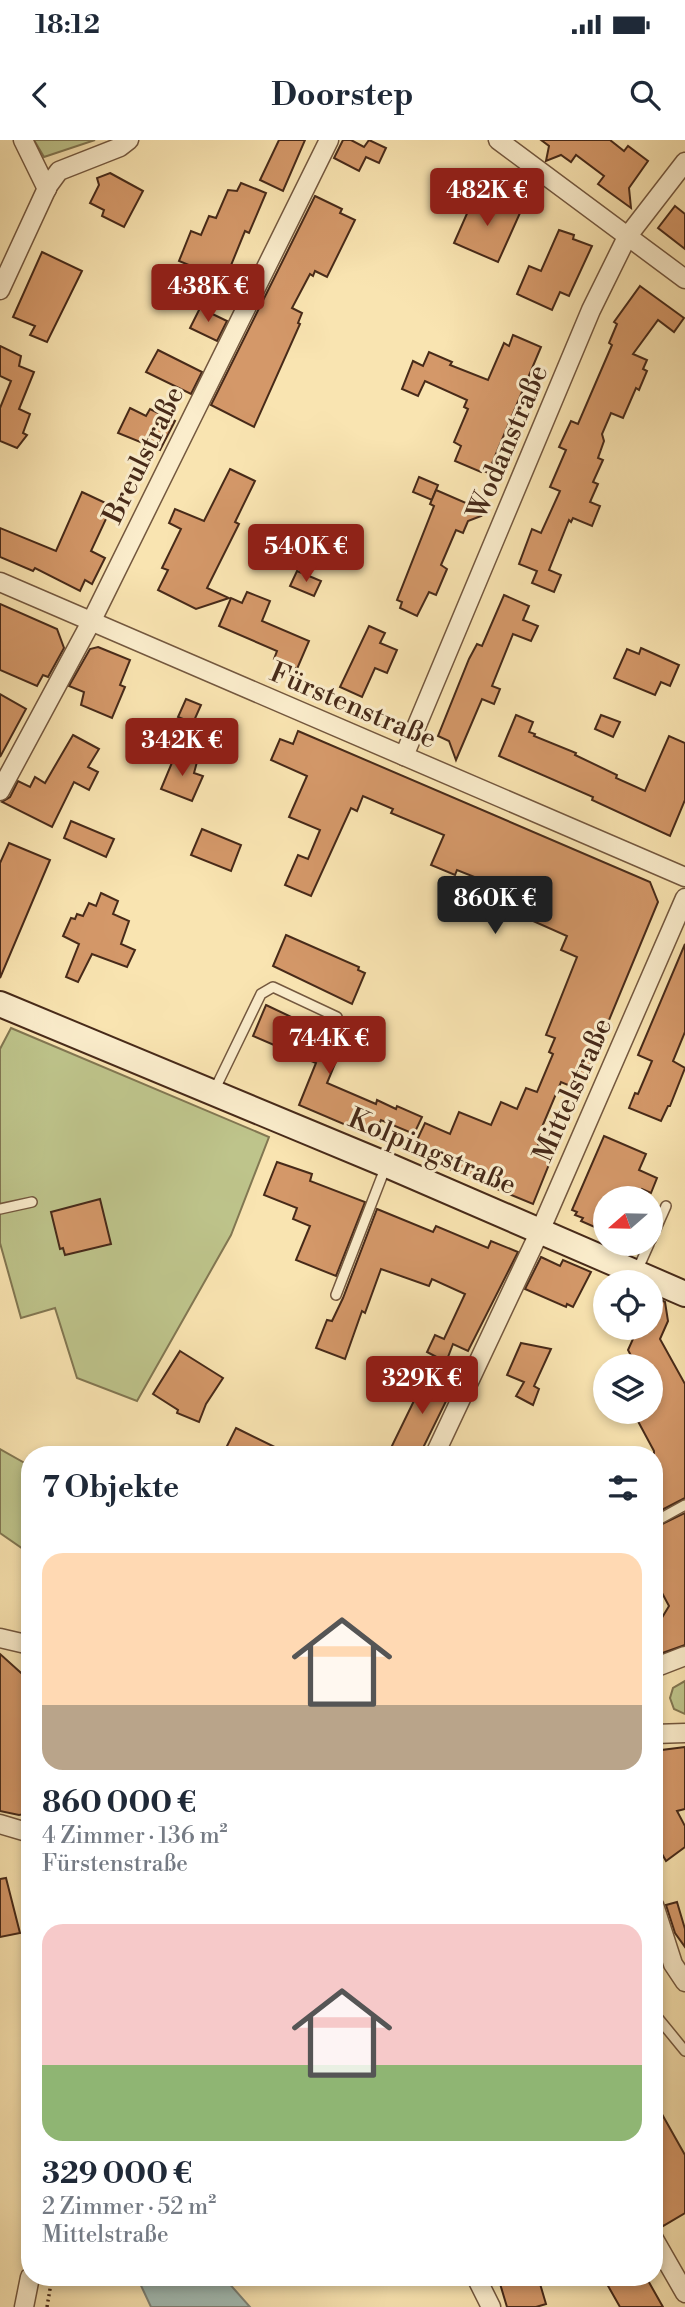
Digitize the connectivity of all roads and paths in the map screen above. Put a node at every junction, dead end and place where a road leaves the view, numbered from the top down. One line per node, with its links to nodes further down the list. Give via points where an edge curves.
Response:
1 (23, 140): 6 (street)
2 (129, 140): 6 (street, via 60,171)
3 (329, 140): 11 (street, Breulstraße)
4 (498, 140): 7 (street)
5 (685, 162): 7 (street, Wodanstraße)
6 (47, 189): 9 (street)
7 (627, 237): 8 (street); 12 (street, Wodanstraße, via 591,310)
8 (685, 279)
9 (0, 290)
10 (0, 582): 11 (street, Fürstenstraße)
11 (91, 622): 12 (street, Fürstenstraße); 13 (street, Breulstraße)
12 (404, 756): 14 (street, Fürstenstraße)
13 (0, 790)
14 (685, 877)
15 (685, 898): 24 (street, Mittelstraße)
16 (0, 1004): 18 (street, Kolpingstraße)
17 (337, 1017): 18 (lane, via 273,987 261,994)
18 (214, 1093): 19 (street, Kolpingstraße)
19 (387, 1165): 24 (street, Kolpingstraße); 28 (lane)
20 (32, 1202): 22 (lane)
21 (666, 1206): 23 (lane)
22 (0, 1209)
23 (663, 1213)
24 (540, 1231): 25 (street, Kolpingstraße); 29 (street, Mittelstraße)
25 (629, 1270)
26 (663, 1284): 27 (street, Kolpingstraße)
27 (684, 1292)
28 (336, 1295)
29 (439, 1446)
30 (685, 1504): 31 (lane)
31 (663, 1517)
32 (0, 1638): 33 (street)
33 (21, 1643)
34 (685, 1656): 35 (street)
35 (663, 1665)
36 (685, 1733): 37 (street)
37 (663, 1734)
38 (0, 1824): 39 (street)
39 (21, 1830)
40 (663, 1933): 41 (street, via 673,1964)
41 (685, 1982)
42 (663, 2024): 43 (lane)
43 (685, 2051)
44 (663, 2255): 48 (street)
45 (28, 2286): 49 (street)
46 (50, 2286): 50 (path)
47 (480, 2286): 51 (street)
48 (685, 2293)
49 (23, 2307)
50 (47, 2307)
51 (491, 2307)

